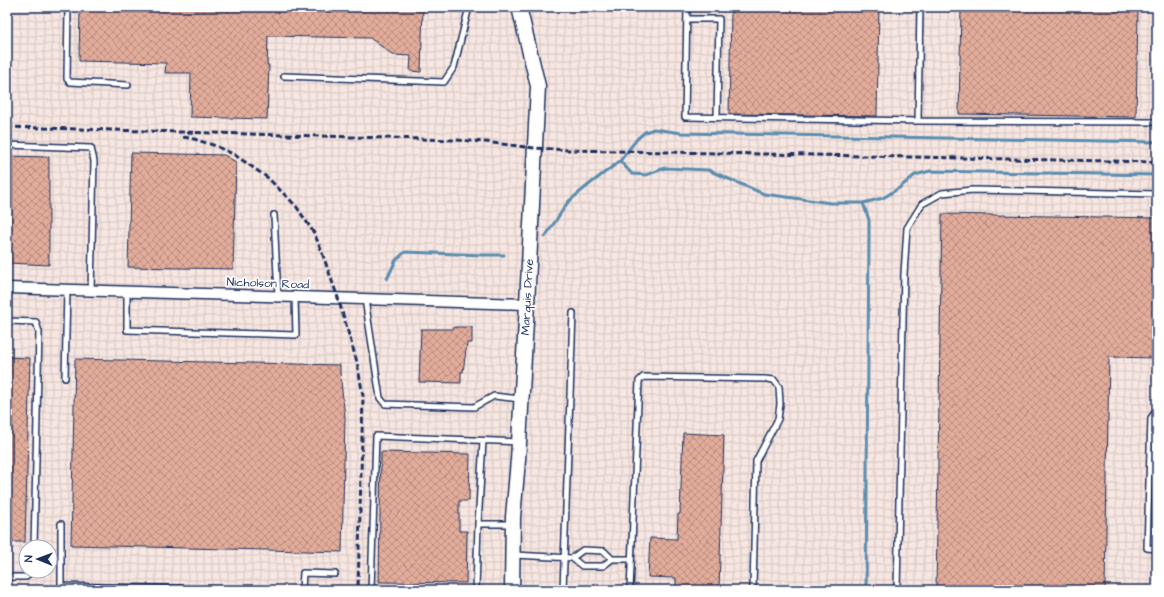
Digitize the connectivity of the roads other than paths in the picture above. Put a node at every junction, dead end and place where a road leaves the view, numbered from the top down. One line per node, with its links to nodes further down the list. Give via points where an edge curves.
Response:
1 (68, 7): 8 (lane, via 67,79 70,82)
2 (471, 7): 7 (lane, via 454,67 444,82)
3 (519, 7): 22 (street, Marquis Drive, via 538,86)
4 (687, 7): 6 (lane)
5 (920, 7): 10 (lane)
6 (687, 19): 9 (lane, via 685,117); 9 (lane, via 719,19)
7 (284, 76)
8 (128, 85)
9 (717, 117): 10 (lane)
10 (918, 121): 11 (lane)
11 (1157, 122)
12 (7, 145): 17 (lane, via 91,148 94,161)
13 (1157, 194): 53 (lane, via 973,190 942,193 922,204 907,228 904,274)
14 (274, 215): 19 (lane)
15 (7, 288): 16 (street, Nicholson Road)
16 (67, 290): 17 (street, Nicholson Road); 25 (lane)
17 (91, 291): 18 (street, Nicholson Road)
18 (127, 292): 19 (street, Nicholson Road); 20 (lane, via 127,330 296,335)
19 (278, 296): 20 (street, Nicholson Road)
20 (295, 297): 21 (street, Nicholson Road)
21 (365, 299): 22 (street, Nicholson Road); 26 (lane, via 380,398 384,404 474,407 494,396)
22 (527, 304): 26 (street, Marquis Drive)
23 (573, 314): 36 (lane)
24 (7, 321): 33 (lane, via 36,322 39,332)
25 (65, 378)
26 (522, 399): 29 (street, Marquis Drive)
27 (1157, 410): 34 (lane, via 1151,418 1147,548)
28 (483, 440): 29 (lane); 31 (lane); 46 (lane, via 376,436)
29 (519, 442): 32 (street, Marquis Drive)
30 (61, 524): 43 (lane)
31 (478, 524): 32 (lane); 48 (lane)
32 (513, 524): 35 (street, Marquis Drive)
33 (34, 539)
34 (1157, 548)
35 (513, 554): 36 (lane); 49 (street, Marquis Drive)
36 (565, 558): 37 (lane); 50 (lane)
37 (572, 558): 38 (lane, via 582,566 603,566); 38 (lane, via 583,550 604,551)
38 (612, 559): 39 (lane)
39 (631, 559): 51 (lane); 52 (lane, via 639,381 643,378 774,380 779,387 778,420 756,462)
40 (335, 574): 45 (lane, via 304,573)
41 (7, 577): 42 (lane)
42 (18, 577)
43 (61, 588): 44 (lane)
44 (243, 590)
45 (302, 590)
46 (371, 590): 47 (lane)
47 (390, 590)
48 (476, 590)
49 (512, 590)
50 (563, 590)
51 (630, 590)
52 (753, 590)
53 (897, 590)

